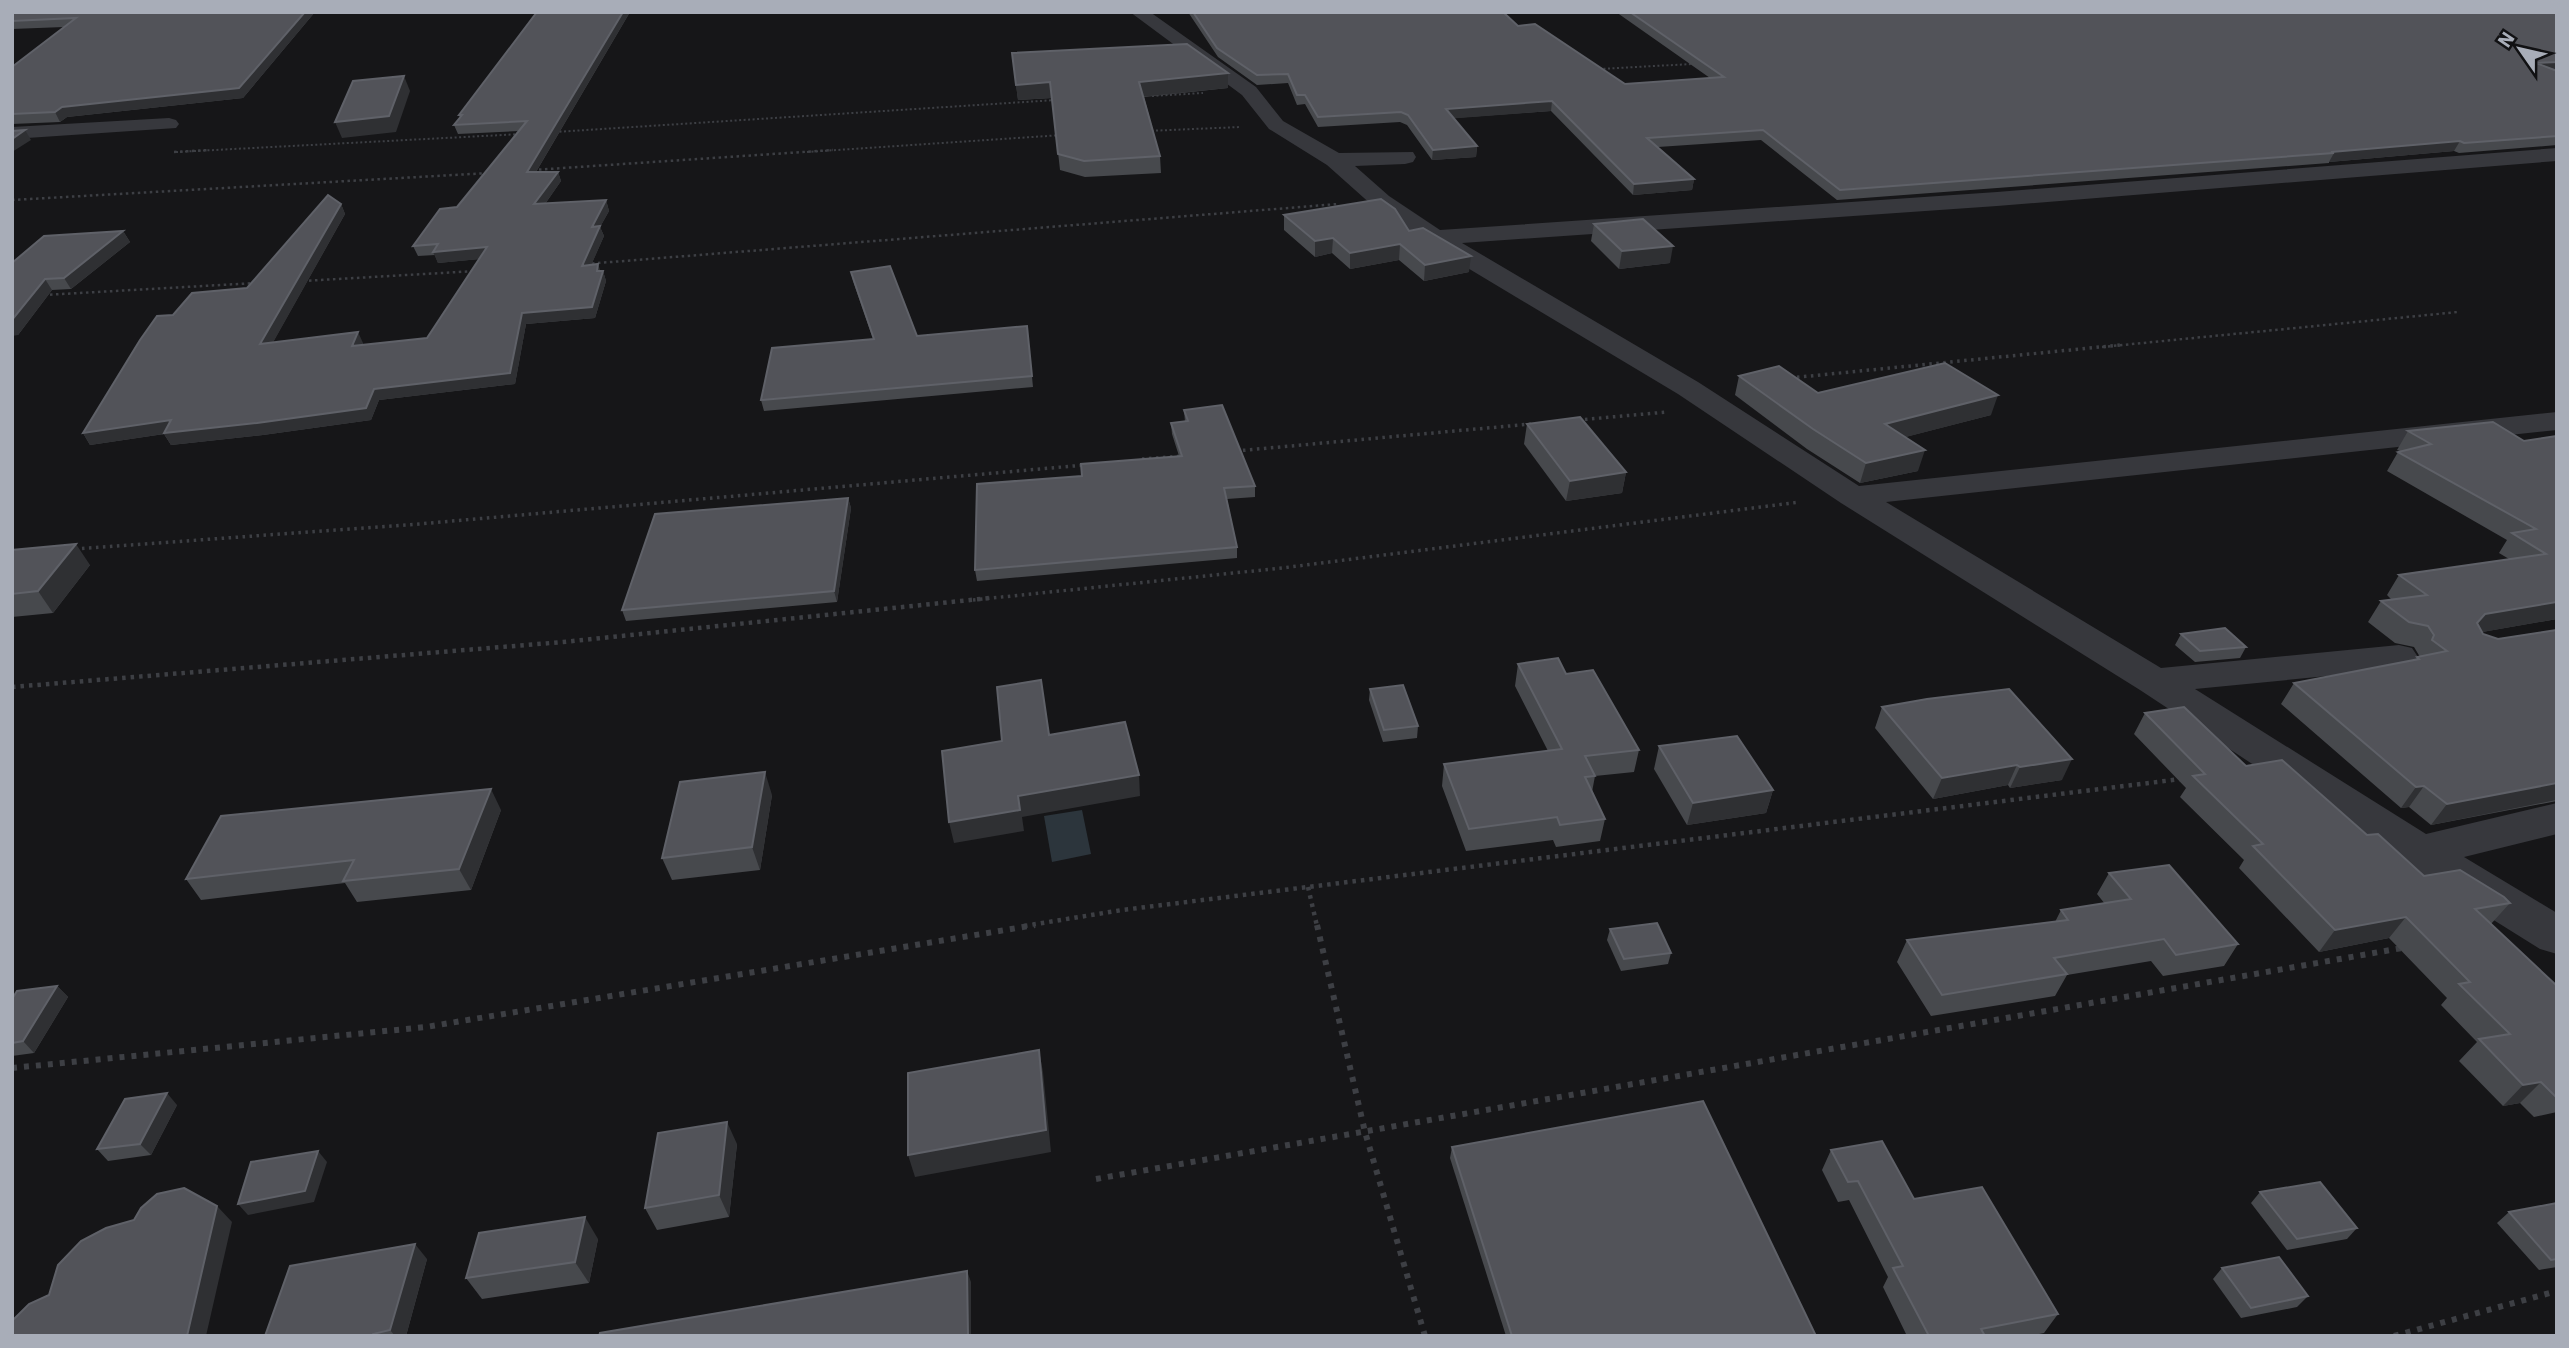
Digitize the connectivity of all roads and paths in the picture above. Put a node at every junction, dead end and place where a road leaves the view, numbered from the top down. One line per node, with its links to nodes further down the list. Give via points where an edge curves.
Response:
1 (1138, 12): 3 (street, via 1249,91)
2 (169, 124): 5 (street)
3 (1276, 125): 4 (path); 9 (street)
4 (1138, 132)
5 (12, 133)
6 (1069, 135): 10 (path)
7 (2557, 154): 14 (street)
8 (1405, 158): 9 (street)
9 (1335, 160): 13 (street)
10 (530, 170)
11 (489, 173): 12 (path)
12 (12, 200)
13 (1381, 201): 14 (street); 15 (path)
14 (1435, 238): 22 (street)
15 (580, 265)
16 (484, 271): 17 (path)
17 (303, 281)
18 (262, 283): 19 (path)
19 (40, 296)
20 (2458, 312): 21 (path)
21 (1784, 378)
22 (1716, 408): 23 (path); 30 (street)
23 (1564, 421)
24 (2557, 421): 30 (street)
25 (1537, 424): 26 (path)
26 (1233, 451)
27 (1192, 455): 28 (path)
28 (1137, 460)
29 (1095, 464): 31 (path)
30 (1853, 496): 33 (street); 34 (path, via 1282,568 673,631)
31 (66, 550)
32 (2399, 657): 33 (street)
33 (2154, 681): 37 (street)
34 (12, 687)
35 (2189, 778): 38 (path)
36 (2557, 818): 37 (street)
37 (2420, 852): 39 (street)
38 (1308, 887): 41 (path, via 1122,909 426,1027); 42 (path)
39 (2557, 936)
40 (2415, 946): 42 (path)
41 (12, 1068)
42 (1365, 1132): 43 (path); 45 (path)
43 (1096, 1180)
44 (2557, 1291): 46 (path)
45 (1425, 1336)
46 (2394, 1336)

